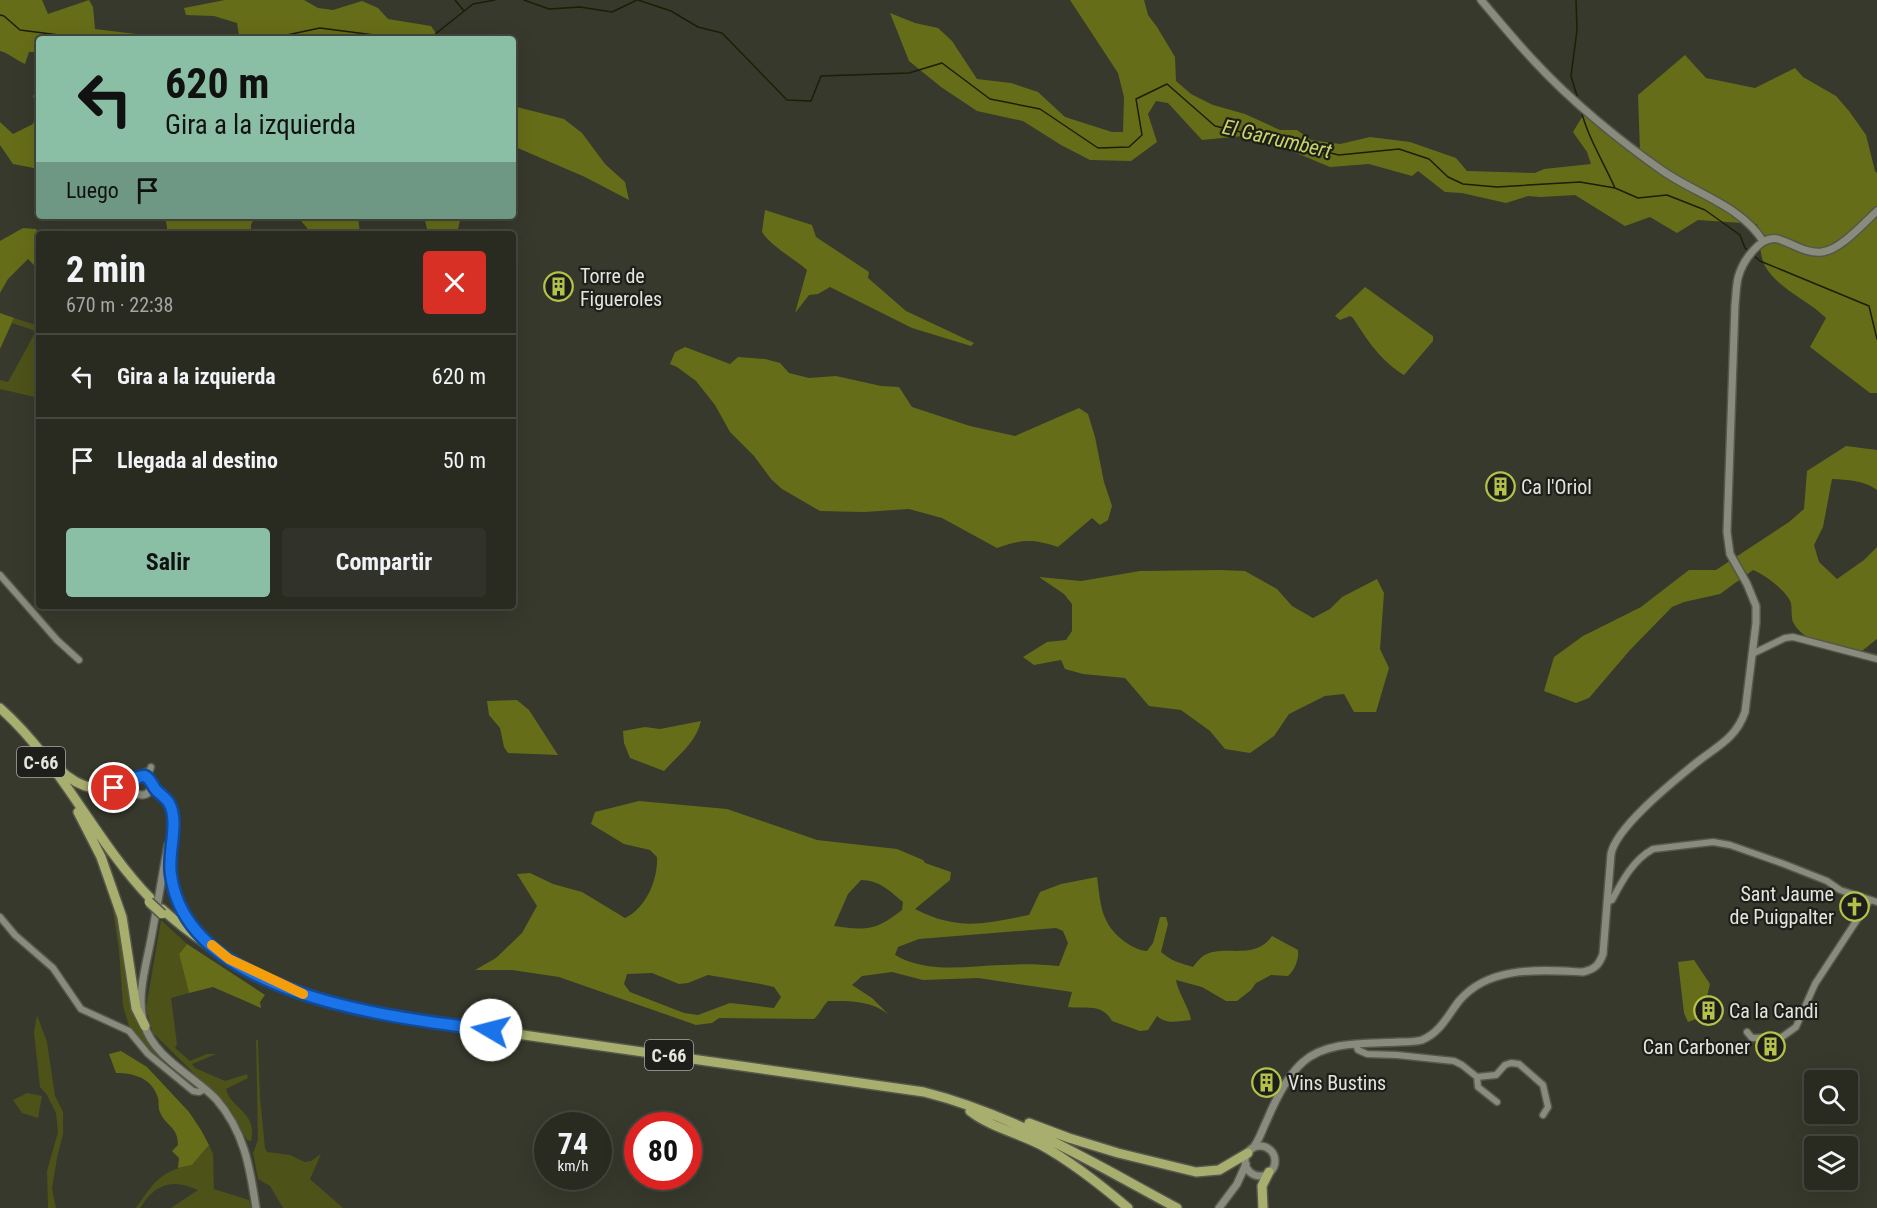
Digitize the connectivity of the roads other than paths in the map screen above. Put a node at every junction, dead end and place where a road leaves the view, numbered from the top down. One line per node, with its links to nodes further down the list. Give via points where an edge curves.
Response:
1 (1481, 0): 3 (street, via 1536,63 1594,117 1664,172 1731,210 1756,229)
2 (1877, 212): 3 (street, via 1844,241 1821,252 1798,249 1770,238)
3 (1763, 241): 5 (street, via 1738,276 1727,532 1728,545 1756,606)
4 (0, 575): 7 (street, via 57,640)
5 (1752, 654): 6 (street, via 1793,637); 19 (street, via 1740,726 1619,834 1611,854)
6 (1877, 659)
7 (80, 660)
8 (0, 708): 10 (highway, C-66)
9 (0, 716): 15 (highway, C-66)
10 (40, 751): 11 (highway, via 71,780 86,787 121,787); 17 (highway, C-66)
11 (137, 778): 12 (street); 12 (street, via 153,768); 13 (street, via 132,787 136,792)
12 (151, 782): 13 (street); 14 (street)
13 (147, 793): 14 (street)
14 (160, 794): 16 (street, via 169,803)
15 (78, 812): 17 (highway, C-66, via 123,873); 23 (highway, via 122,917 136,1008)
16 (172, 819): 22 (highway, via 170,874 177,899 192,926); 23 (street, via 142,989)
17 (150, 900): 20 (highway, C-66, bridge)
18 (1873, 901): 19 (street, via 1784,864 1713,842 1653,849 1644,854); 24 (street, via 1815,984 1796,1027 1782,1037 1752,1038)
19 (1607, 902): 25 (street, via 1603,954 1592,969 1510,973 1472,989 1429,1036)
20 (162, 912): 22 (highway, C-66); 29 (highway, C-66, via 194,942 238,970 297,998 344,1013 902,1094)
21 (0, 917): 27 (street, via 53,968 81,1009 129,1031 148,1054 193,1090)
22 (220, 953): 29 (highway, C-66, via 300,993 378,1014 903,1088 946,1097)
23 (145, 1026): 27 (street, via 164,1054)
24 (1747, 1032)
25 (1356, 1045): 26 (street, via 1366,1054 1454,1061); 31 (street, via 1321,1051 1300,1064 1280,1094)
26 (1474, 1076): 28 (street, via 1478,1087); 30 (street, via 1496,1075 1505,1065 1519,1064 1545,1089 1548,1107)
27 (205, 1089): 38 (street, via 227,1113 242,1140)
28 (1497, 1102)
29 (971, 1108): 33 (highway, via 982,1106 1069,1138 1183,1170 1220,1170); 39 (highway, via 978,1118 1060,1156); 40 (highway, C-66); 41 (highway, C-66, via 1025,1127)
30 (1543, 1115)
31 (1263, 1131): 32 (street); 33 (street)
32 (1270, 1150): 33 (street, via 1263,1147); 35 (street, via 1275,1160)
33 (1251, 1151): 34 (street)
34 (1246, 1164): 36 (street); 37 (street)
35 (1269, 1172): 36 (street); 43 (highway, via 1262,1186)
36 (1257, 1175): 37 (street)
37 (1237, 1184): 42 (street)
38 (256, 1208)
39 (1128, 1208)
40 (1168, 1208)
41 (1178, 1208)
42 (1219, 1208)
43 (1263, 1208)

